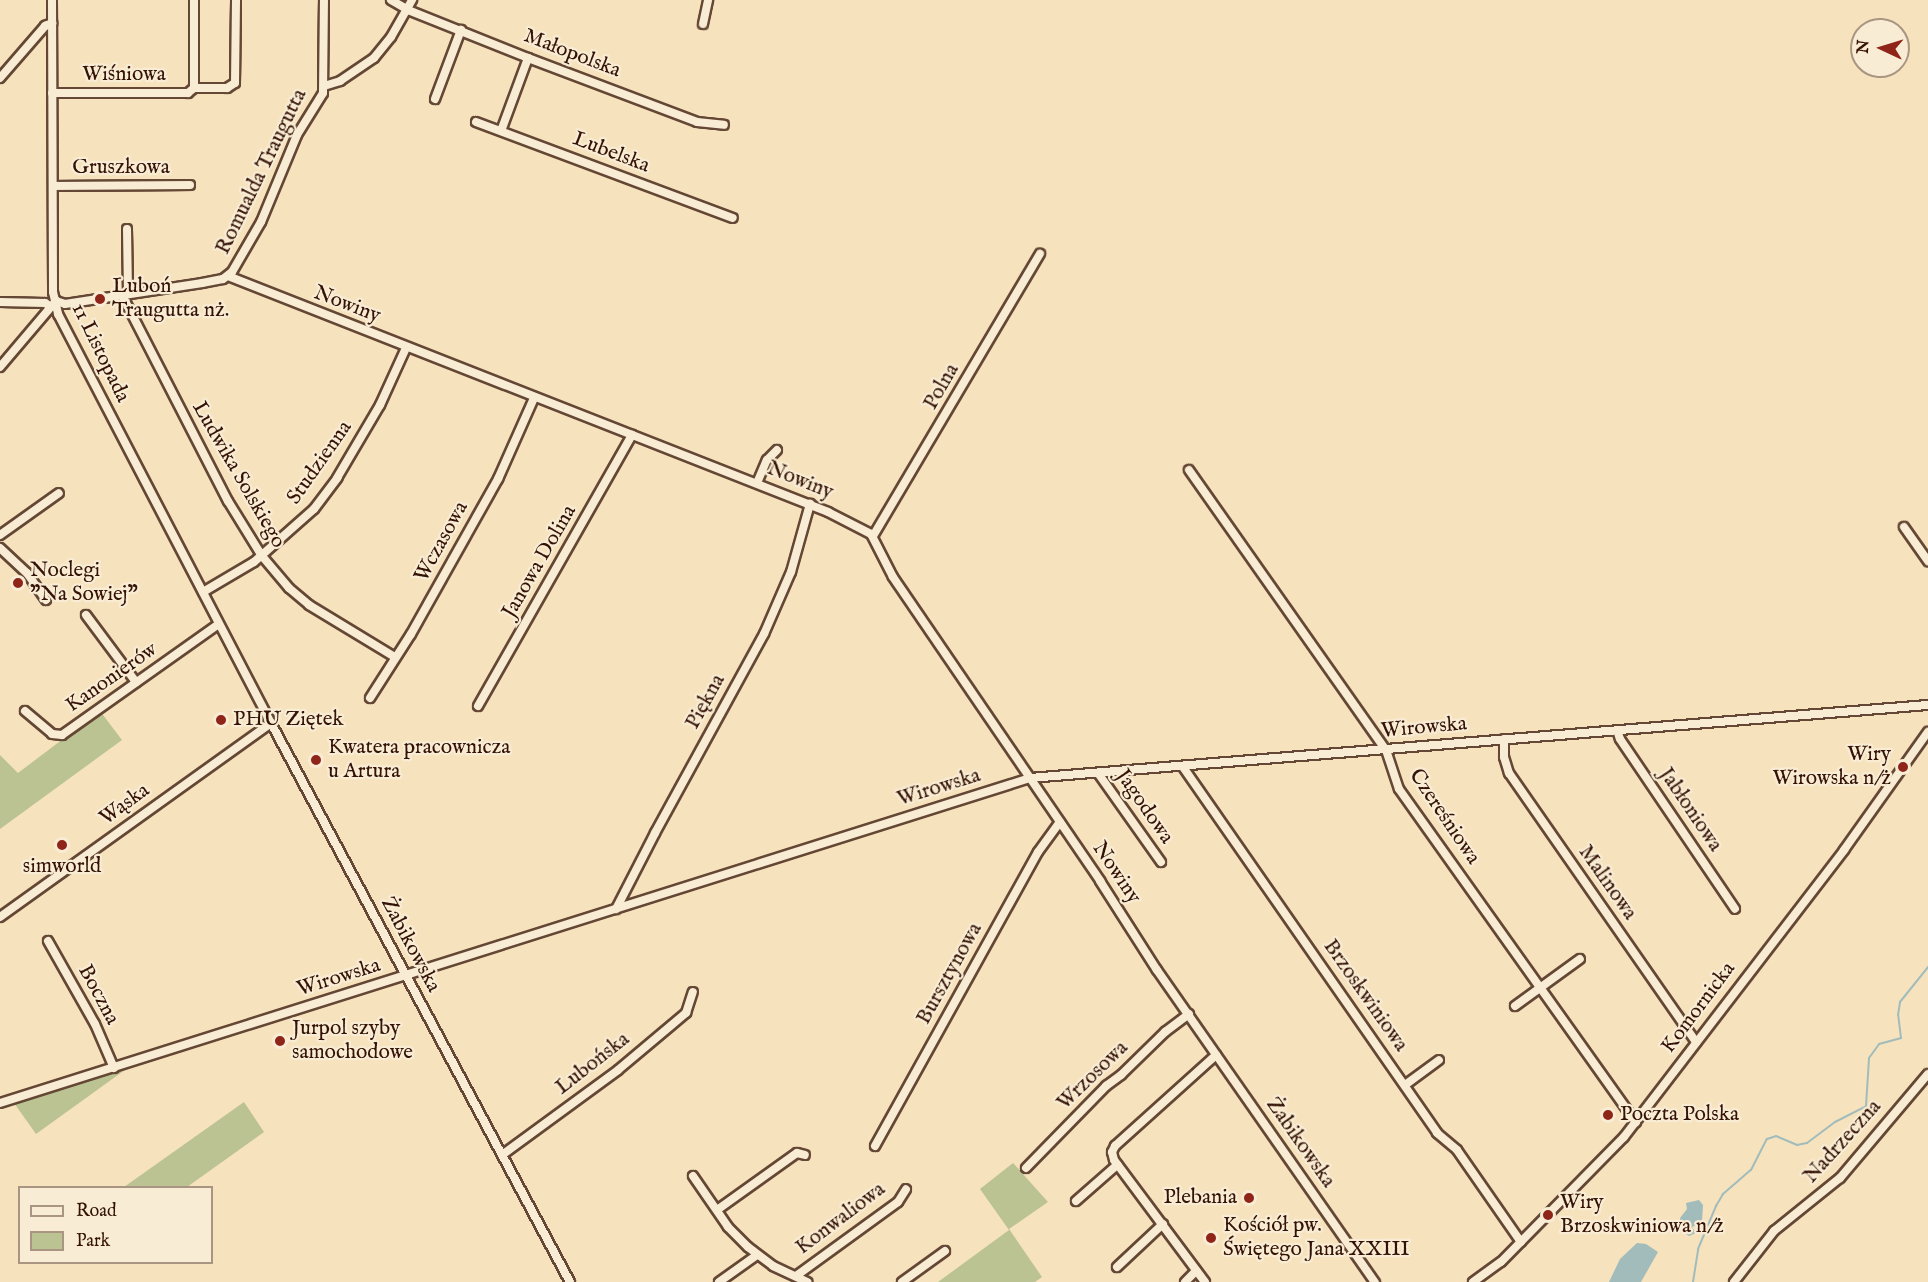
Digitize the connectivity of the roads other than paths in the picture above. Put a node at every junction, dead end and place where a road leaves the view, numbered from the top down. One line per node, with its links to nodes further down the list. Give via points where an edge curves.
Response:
1 (52, 0): 9 (street, 11 Listopada)
2 (194, 0): 15 (street)
3 (236, 0): 15 (street, via 235,83 227,88)
4 (324, 0): 14 (street)
5 (391, 0): 8 (street, Małopolska)
6 (412, 0): 8 (street)
7 (708, 0): 10 (street)
8 (408, 10): 11 (street, Małopolska); 14 (street, via 380,52)
9 (52, 23): 13 (street, via 45,26); 16 (street, 11 Listopada)
10 (703, 24)
11 (460, 30): 12 (street, Małopolska); 17 (street)
12 (528, 58): 19 (street, Małopolska, via 698,122); 20 (street)
13 (0, 78)
14 (327, 86): 26 (street, Romualda Traugutta, via 293,142 261,222)
15 (194, 88): 16 (street, Wiśniowa, via 185,93)
16 (52, 93): 22 (street, 11 Listopada)
17 (435, 99)
18 (476, 122): 20 (street, Lubelska)
19 (724, 125)
20 (501, 131): 23 (street, Lubelska)
21 (190, 185): 22 (street, Gruszkowa)
22 (53, 186): 29 (street, 11 Listopada)
23 (733, 218)
24 (127, 229): 27 (street)
25 (1036, 256): 41 (street, Polna)
26 (228, 276): 27 (street, Romualda Traugutta, via 213,282); 30 (street, Nowiny)
27 (125, 295): 29 (street, Romualda Traugutta); 43 (street, Ludwika Solskiego, via 232,509)
28 (0, 302): 29 (street, Romualda Traugutta)
29 (53, 304): 31 (street); 45 (street, 11 Listopada)
30 (406, 348): 32 (street, Nowiny); 43 (street, Studzienna, via 384,397 327,492 296,528)
31 (0, 367)
32 (534, 398): 33 (street, Nowiny); 49 (street, Wczasowa, via 498,479)
33 (632, 435): 36 (street, Nowiny); 53 (street, Janowa Dolina)
34 (777, 450): 36 (street, via 767,460)
35 (1189, 470): 59 (street, Czereśniowa)
36 (757, 483): 38 (street, Nowiny)
37 (59, 493): 40 (street)
38 (810, 504): 41 (street, Nowiny); 65 (street, Piękna, via 791,572 764,634)
39 (1904, 527): 44 (street)
40 (0, 535)
41 (873, 536): 62 (street, Nowiny, via 893,577)
42 (0, 548): 46 (street, via 27,573)
43 (262, 556): 45 (street, Studzienna); 49 (street, Ludwika Solskiego, via 309,605)
44 (1928, 561)
45 (203, 592): 48 (street, 11 Listopada)
46 (46, 600)
47 (86, 615): 50 (street)
48 (219, 624): 50 (street, Kanonierów); 55 (street, Żabikowska)
49 (395, 657): 51 (street, Wczasowa)
50 (136, 682): 54 (street, Kanonierów, via 58,736)
51 (370, 698)
52 (1928, 705): 56 (street, Wirowska)
53 (478, 706)
54 (25, 711)
55 (271, 723): 67 (street, Wąska); 71 (street, Żabikowska)
56 (1617, 730): 58 (street, Wirowska); 66 (street, Jabłoniowa)
57 (1928, 732): 76 (street, Komornicka, via 1844,850)
58 (1504, 739): 59 (street, Wirowska); 76 (street, Malinowa, via 1509,773)
59 (1386, 750): 60 (street, Wirowska); 72 (street, Czereśniowa, via 1399,789)
60 (1183, 767): 61 (street, Wirowska); 81 (street, Brzoskwiniowa)
61 (1098, 773): 62 (street, Wirowska); 64 (street, Jagodowa)
62 (1030, 778): 63 (street, Nowiny); 65 (street, Wirowska)
63 (1060, 822): 70 (street, Nowiny); 84 (street, Bursztynowa, via 1038,852)
64 (1161, 862)
65 (616, 909): 71 (street, Wirowska)
66 (1735, 909)
67 (0, 917)
68 (48, 941): 79 (street, Boczna, via 95,1024)
69 (1580, 959): 72 (street)
70 (1157, 970): 75 (street, Żabikowska)
71 (407, 976): 79 (street, Wirowska); 85 (street, Żabikowska)
72 (1540, 988): 74 (street); 83 (street, Czereśniowa)
73 (693, 992): 85 (street, Lubońska, via 686,1013 618,1070)
74 (1515, 1006)
75 (1189, 1014): 77 (street, Żabikowska); 88 (street, Wrzosowa, via 1106,1086)
76 (1696, 1042): 83 (street, Komornicka)
77 (1216, 1055): 87 (street, via 1115,1146 1112,1155); 106 (street, Żabikowska)
78 (1439, 1060): 81 (street)
79 (114, 1068): 82 (street, Wirowska)
80 (1928, 1074): 108 (street, Nadrzeczna, via 1840,1178 1774,1231)
81 (1405, 1085): 94 (street, Brzoskwiniowa, via 1437,1133 1457,1150)
82 (0, 1103)
83 (1636, 1122): 94 (street, Komornicka)
84 (875, 1146)
85 (502, 1155): 100 (street, Żabikowska)
86 (805, 1155): 92 (street, via 797,1153)
87 (1117, 1165): 91 (street); 93 (street)
88 (1026, 1168)
89 (693, 1176): 92 (street)
90 (906, 1189): 99 (street, Konwaliowa, via 898,1202)
91 (1076, 1201)
92 (717, 1210): 96 (street)
93 (1163, 1224): 97 (street); 98 (street)
94 (1521, 1242): 107 (street, Komornicka)
95 (945, 1251): 103 (street)
96 (757, 1255): 99 (street); 101 (street)
97 (1117, 1267)
98 (1196, 1271): 104 (street); 105 (street)
99 (796, 1276): 102 (street)
100 (570, 1282)
101 (719, 1282)
102 (807, 1282)
103 (902, 1282)
104 (1185, 1282)
105 (1205, 1282)
106 (1375, 1282)
107 (1473, 1282)
108 (1734, 1282)

